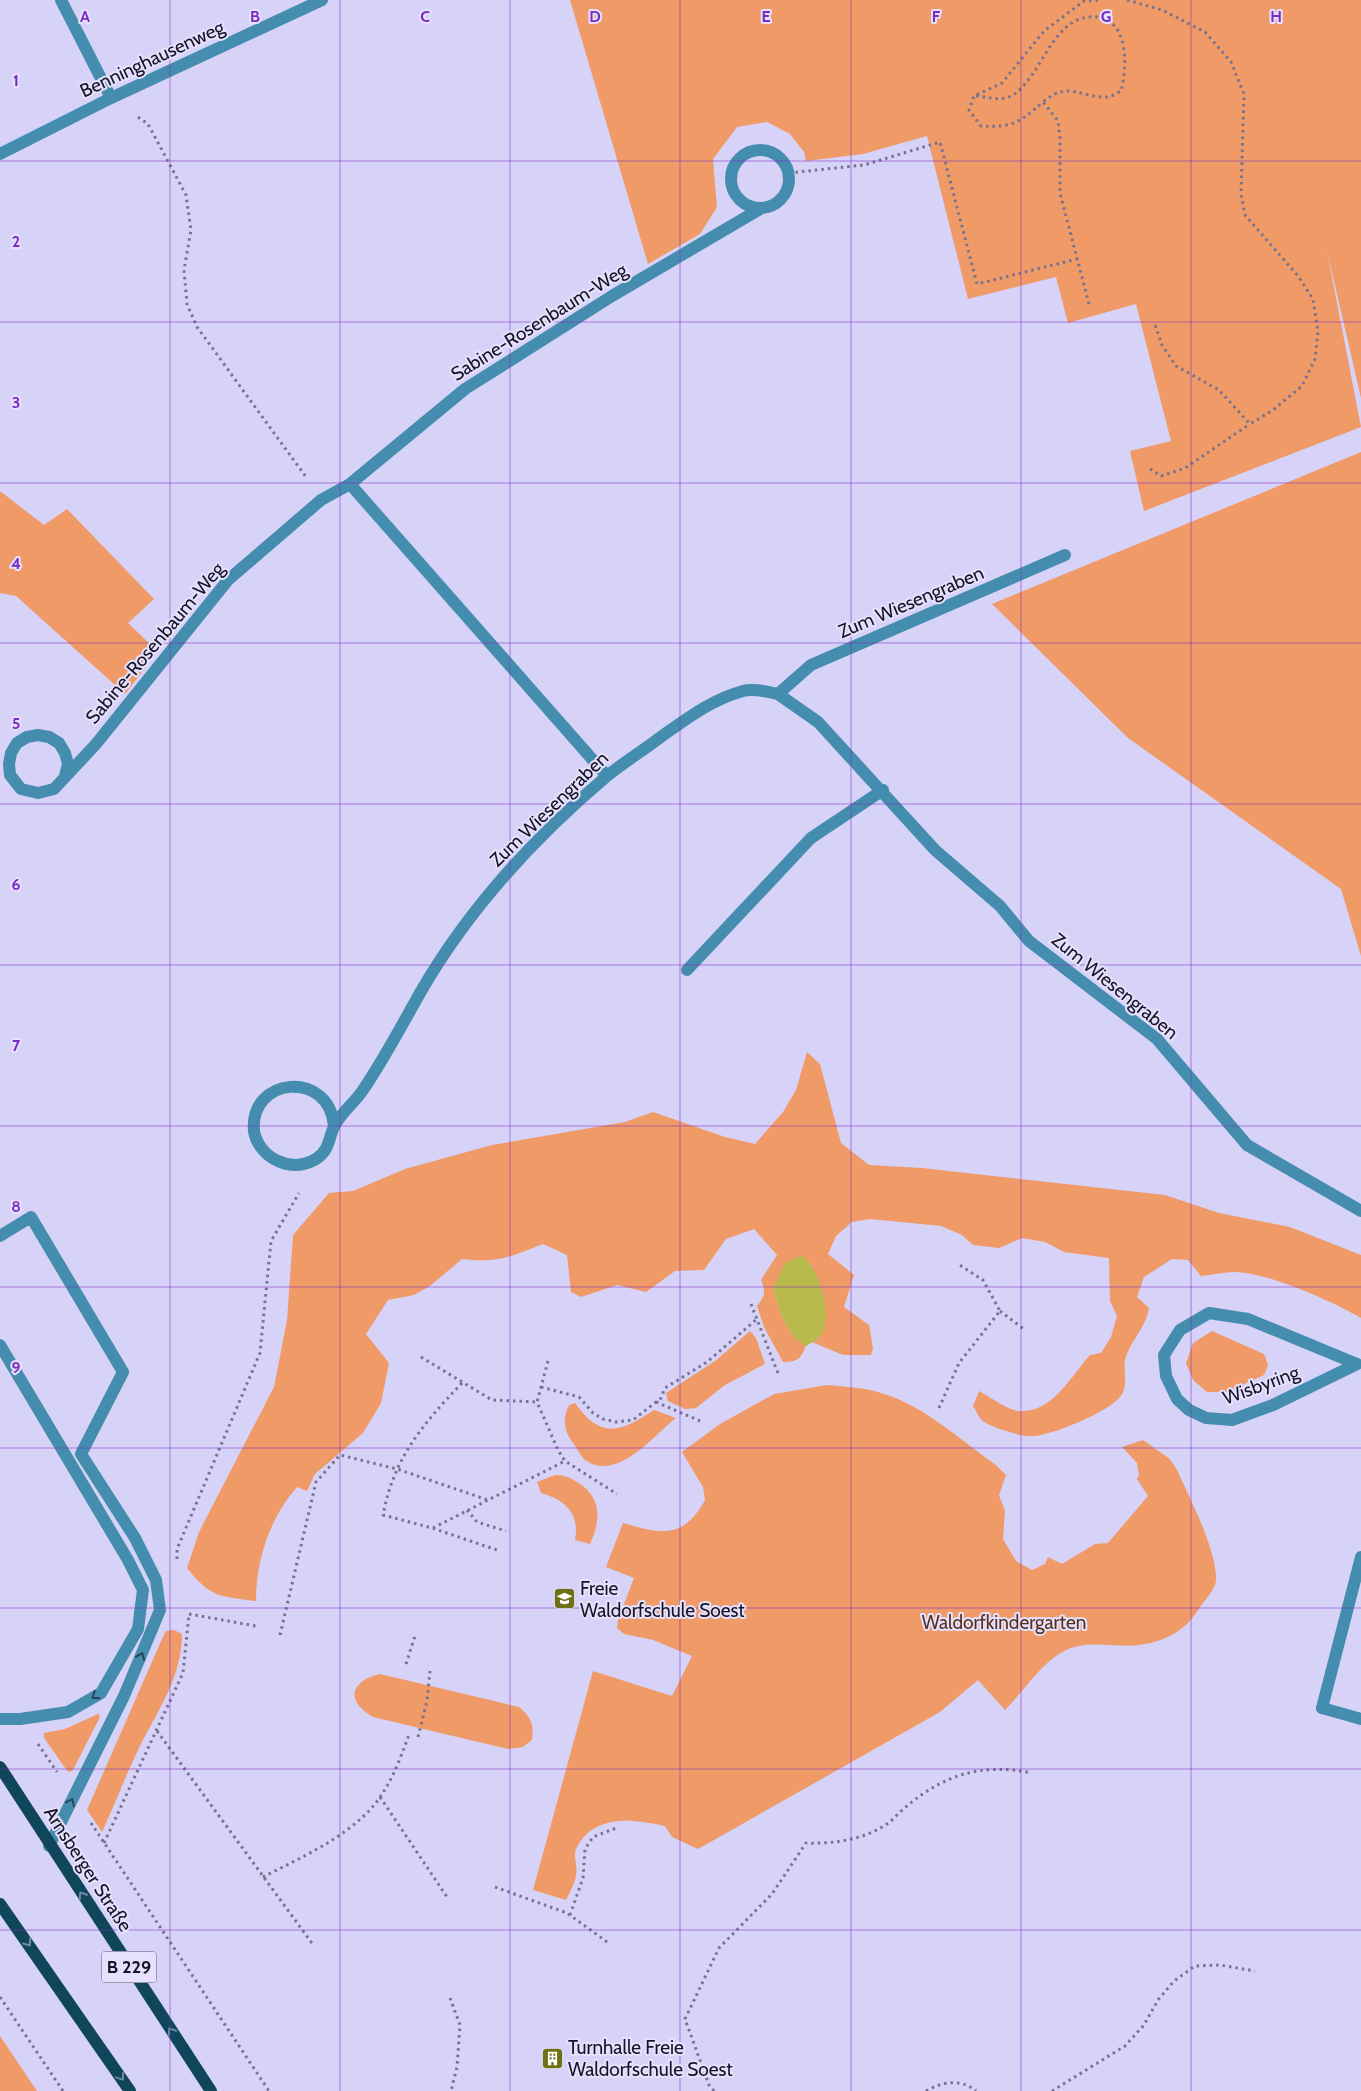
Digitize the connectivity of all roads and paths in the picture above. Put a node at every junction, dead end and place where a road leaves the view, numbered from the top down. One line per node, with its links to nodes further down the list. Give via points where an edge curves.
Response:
1 (61, 0): 6 (street)
2 (322, 0): 6 (street, Benninghausenweg)
3 (1098, 0): 5 (path, via 1084,1 1044,31 1002,83)
4 (1126, 0): 14 (path, via 1162,10 1205,32 1231,62 1244,94 1241,194 1245,215 1314,299 1318,332 1315,359 1302,386)
5 (974, 96): 7 (path, via 969,110 981,126 1002,127 1019,122); 7 (path, via 1002,100 1013,95 1026,84 1050,46 1076,21 1089,17 1103,19 1118,28 1124,41 1126,75 1121,91 1108,97 1069,89 1053,93)
6 (111, 98): 8 (street, Benninghausenweg); 17 (path, via 148,124 186,195 191,230 184,270 186,296 197,327)
7 (1043, 102): 11 (path, via 1058,121 1060,193)
8 (0, 154)
9 (789, 174): 10 (street, Sabine-Rosenbaum-Weg, via 789,186 784,196 771,207); 10 (street, via 781,159 766,151 749,152 736,163 730,179 733,191 743,203); 11 (path, via 864,165 940,142 977,284)
10 (760, 209): 16 (street, Sabine-Rosenbaum-Weg, via 612,296 465,389)
11 (1077, 259): 12 (path)
12 (1089, 304)
13 (1154, 322): 14 (path, via 1162,345 1176,366 1219,390)
14 (1250, 424): 15 (path, via 1185,468 1161,476)
15 (1150, 469)
16 (350, 484): 17 (street, Sabine-Rosenbaum-Weg); 21 (street)
17 (321, 500): 20 (street, Sabine-Rosenbaum-Weg, via 228,580 96,744)
18 (1065, 555): 19 (street, Zum Wiesengraben, via 811,665)
19 (778, 694): 21 (street, Zum Wiesengraben, via 746,690 706,705); 22 (street, Zum Wiesengraben, via 818,722)
20 (65, 776): 20 (street, Sabine-Rosenbaum-Weg, via 49,792 26,791 10,775 11,753 17,743 27,737 49,737 59,743 65,753 68,764)
21 (607, 776): 24 (street, Zum Wiesengraben, via 513,865 440,958 373,1075)
22 (883, 790): 23 (street, via 811,838); 26 (street, Zum Wiesengraben, via 935,850 1000,906 1029,941 1157,1039 1246,1145)
23 (687, 970)
24 (334, 1126): 25 (street, Zum Wiesengraben, via 331,1141); 25 (street, via 328,1104 316,1092 302,1086 286,1086 272,1092 261,1103 254,1133 261,1148 271,1158 286,1165 301,1165)
25 (316, 1159): 53 (path, via 271,1241 260,1353 177,1549)
26 (1361, 1211)
27 (0, 1236): 68 (street, one-way to 27, via 124,1696 160,1610 156,1580 135,1538 81,1454 123,1372 31,1217)
28 (958, 1264): 30 (path, via 983,1280)
29 (751, 1304): 31 (path)
30 (1000, 1311): 32 (path); 42 (path, via 958,1363)
31 (757, 1319): 37 (path); 41 (path, via 707,1362 665,1388)
32 (1025, 1330)
33 (0, 1345): 61 (street, one-way to 61, via 143,1590 138,1629 101,1693 68,1712)
34 (421, 1357): 38 (path)
35 (548, 1361): 39 (path)
36 (1359, 1365): 36 (street, Wisbyring, via 1248,1318 1209,1313 1180,1330 1164,1355 1166,1376 1177,1399 1189,1410 1206,1418 1232,1420 1273,1405)
37 (779, 1376)
38 (462, 1383): 40 (path, via 492,1400); 45 (path, via 425,1422)
39 (541, 1387): 40 (path); 41 (path, via 579,1397 593,1413 616,1422 633,1420)
40 (537, 1402): 44 (path)
41 (656, 1402): 43 (path)
42 (939, 1408)
43 (700, 1421)
44 (565, 1461): 46 (path); 47 (path)
45 (397, 1469): 47 (path); 49 (path, via 383,1515); 57 (path, via 340,1455 316,1482)
46 (617, 1494)
47 (488, 1500): 48 (path)
48 (467, 1510): 49 (path); 50 (path, via 477,1522)
49 (432, 1528): 51 (path)
50 (506, 1532)
51 (500, 1551)
52 (1361, 1557): 62 (street, via 1322,1708)
53 (178, 1564)
54 (186, 1605): 55 (path)
55 (189, 1614): 56 (path); 63 (path, via 183,1672)
56 (256, 1626)
57 (280, 1635)
58 (415, 1636): 59 (path)
59 (406, 1664)
60 (430, 1671): 65 (path)
61 (0, 1719)
62 (1361, 1719)
63 (157, 1731): 71 (path); 73 (path)
64 (409, 1735): 69 (path)
65 (418, 1737)
66 (0, 1767): 72 (main road, Arnsberger Straße / B 229)
67 (1032, 1773): 88 (path, via 1007,1768 980,1769 946,1781 908,1805 887,1824 865,1834 831,1844 806,1842 772,1894 719,1948 685,2019)
68 (73, 1797): 71 (path); 72 (street, one-way to 68)
69 (380, 1797): 73 (path, via 363,1816 324,1845); 75 (path)
70 (616, 1828): 77 (path, via 593,1837 585,1849 583,1878)
71 (104, 1843): 86 (path)
72 (50, 1846): 85 (main road, Arnsberger Straße / B 229, one-way to 72)
73 (263, 1877): 79 (path)
74 (495, 1887): 77 (path)
75 (446, 1897)
76 (0, 1904): 84 (main road, one-way to 84)
77 (570, 1915): 78 (path)
78 (610, 1944)
79 (314, 1946)
80 (1256, 1971): 91 (path, via 1220,1965 1194,1966 1174,1981 1158,2000 1144,2025 1125,2046)
81 (0, 1997): 83 (path)
82 (450, 1998): 87 (path, via 460,2025 457,2067)
83 (63, 2091)
84 (130, 2091)
85 (211, 2091)
86 (269, 2091)
87 (451, 2091)
88 (714, 2091)
89 (926, 2091): 90 (path, via 938,2084 955,2082)
90 (976, 2091)
91 (1052, 2091)

